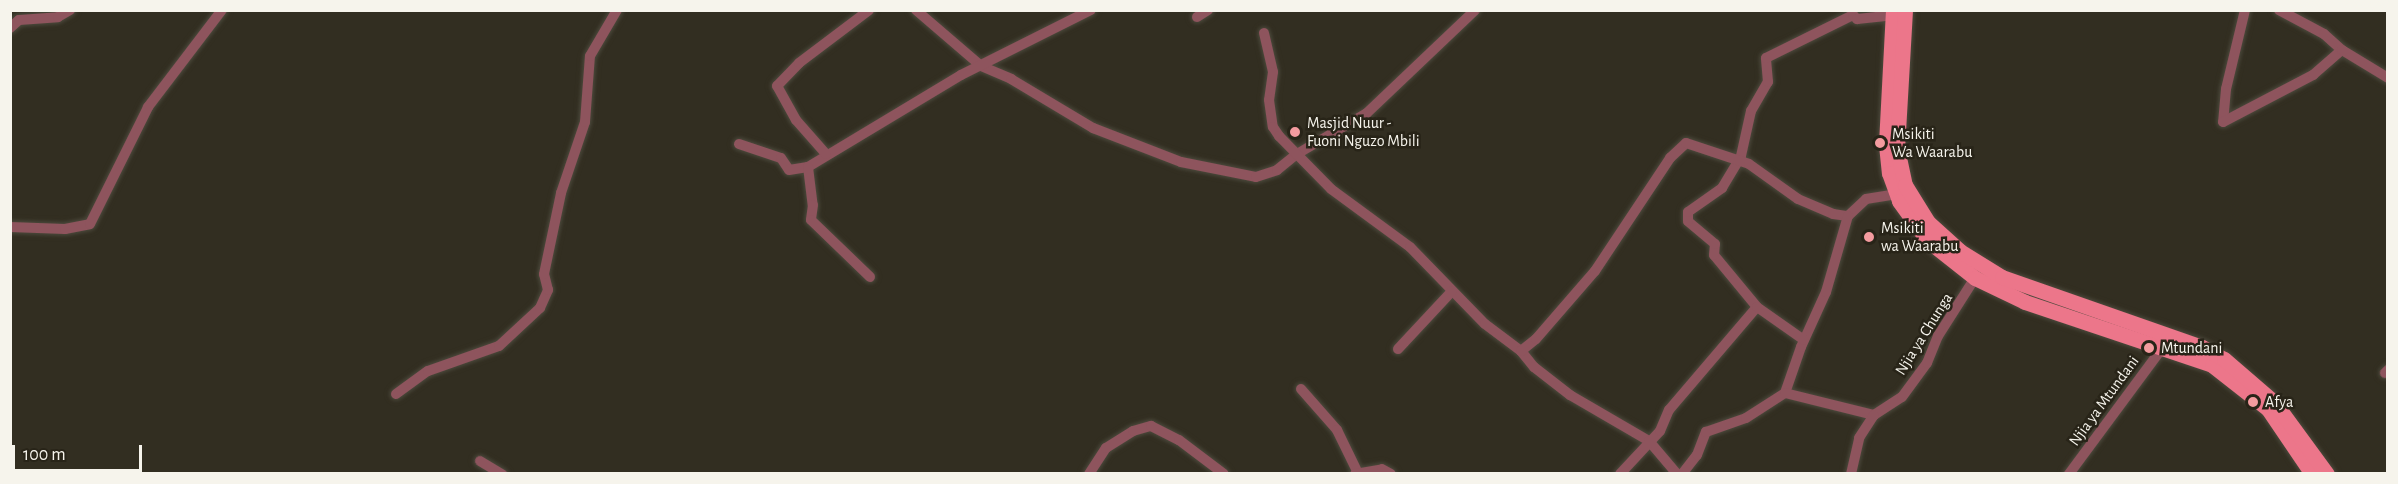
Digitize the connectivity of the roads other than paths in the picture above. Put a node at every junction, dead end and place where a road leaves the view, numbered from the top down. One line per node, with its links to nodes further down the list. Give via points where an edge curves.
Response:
1 (70, 10): 13 (street, via 58,17 19,20)
2 (222, 10): 25 (street, via 148,107 90,224 66,229)
3 (617, 10): 36 (street, via 590,56 585,122 561,194 544,274 548,290 540,308 499,346 428,371)
4 (869, 10): 19 (street, via 799,63 777,86 796,120)
5 (916, 10): 16 (street)
6 (1091, 10): 16 (street)
7 (1208, 10): 12 (street)
8 (1475, 10): 20 (street, via 1367,113)
9 (2245, 10): 15 (street, via 2226,88 2223,123 2313,75)
10 (2279, 10): 15 (street, via 2324,34)
11 (1897, 12): 21 (street, via 1857,19 1853,15 1766,58 1768,82 1751,111 1749,133); 23 (main road, via 1886,146); 51 (main road, via 1897,148 1905,185 1928,222 1960,251 2001,277 2202,347 2224,359 2275,403)
12 (1197, 17)
13 (10, 28)
14 (1264, 33): 20 (street, via 1273,72 1269,100 1273,127)
15 (2342, 50): 17 (street)
16 (981, 66): 19 (street, via 860,140); 20 (street, via 1011,79 1036,98 1093,128 1181,162 1256,177 1277,170)
17 (2388, 78)
18 (739, 144): 22 (street, via 781,158 789,170)
19 (825, 154): 22 (street)
20 (1297, 154): 28 (street, via 1330,189 1410,247)
21 (1739, 160): 24 (street, via 1817,210); 29 (street, via 1722,188 1688,212 1688,221 1715,244 1714,255); 33 (street, via 1686,143 1678,148 1595,271)
22 (808, 167): 26 (street, via 811,220)
23 (1896, 194): 24 (street, via 1866,199); 27 (main road, via 1910,221 1927,240)
24 (1848, 216): 30 (street, via 1824,298)
25 (10, 227)
26 (870, 277)
27 (1975, 278): 31 (main road, via 2025,302); 37 (street, Njia ya Chunga, via 1938,336 1927,363 1902,397)
28 (1452, 291): 32 (street); 33 (street, via 1503,340)
29 (1757, 307): 30 (street); 38 (street, via 1713,355 1664,418 1660,432)
30 (1804, 340): 35 (street)
31 (2163, 347): 49 (street, Njia ya Mtundani); 50 (main road, via 2212,365 2247,391 2268,409)
32 (1398, 349)
33 (1521, 351): 38 (street, via 1570,395)
34 (1301, 389): 40 (street, via 1336,430)
35 (1785, 393): 37 (street); 47 (street, via 1746,418 1706,432 1697,455)
36 (396, 394)
37 (1874, 415): 48 (street, via 1859,438)
38 (1649, 441): 45 (street); 46 (street)
39 (480, 461): 41 (street)
40 (1356, 472): 44 (street, via 1382,469)
41 (502, 474)
42 (1089, 474): 43 (street, via 1106,448 1133,431 1151,426 1179,440)
43 (1224, 474)
44 (1391, 474)
45 (1620, 474)
46 (1677, 474)
47 (1682, 474)
48 (1851, 474)
49 (2069, 474)
50 (2312, 474)
51 (2326, 474)

